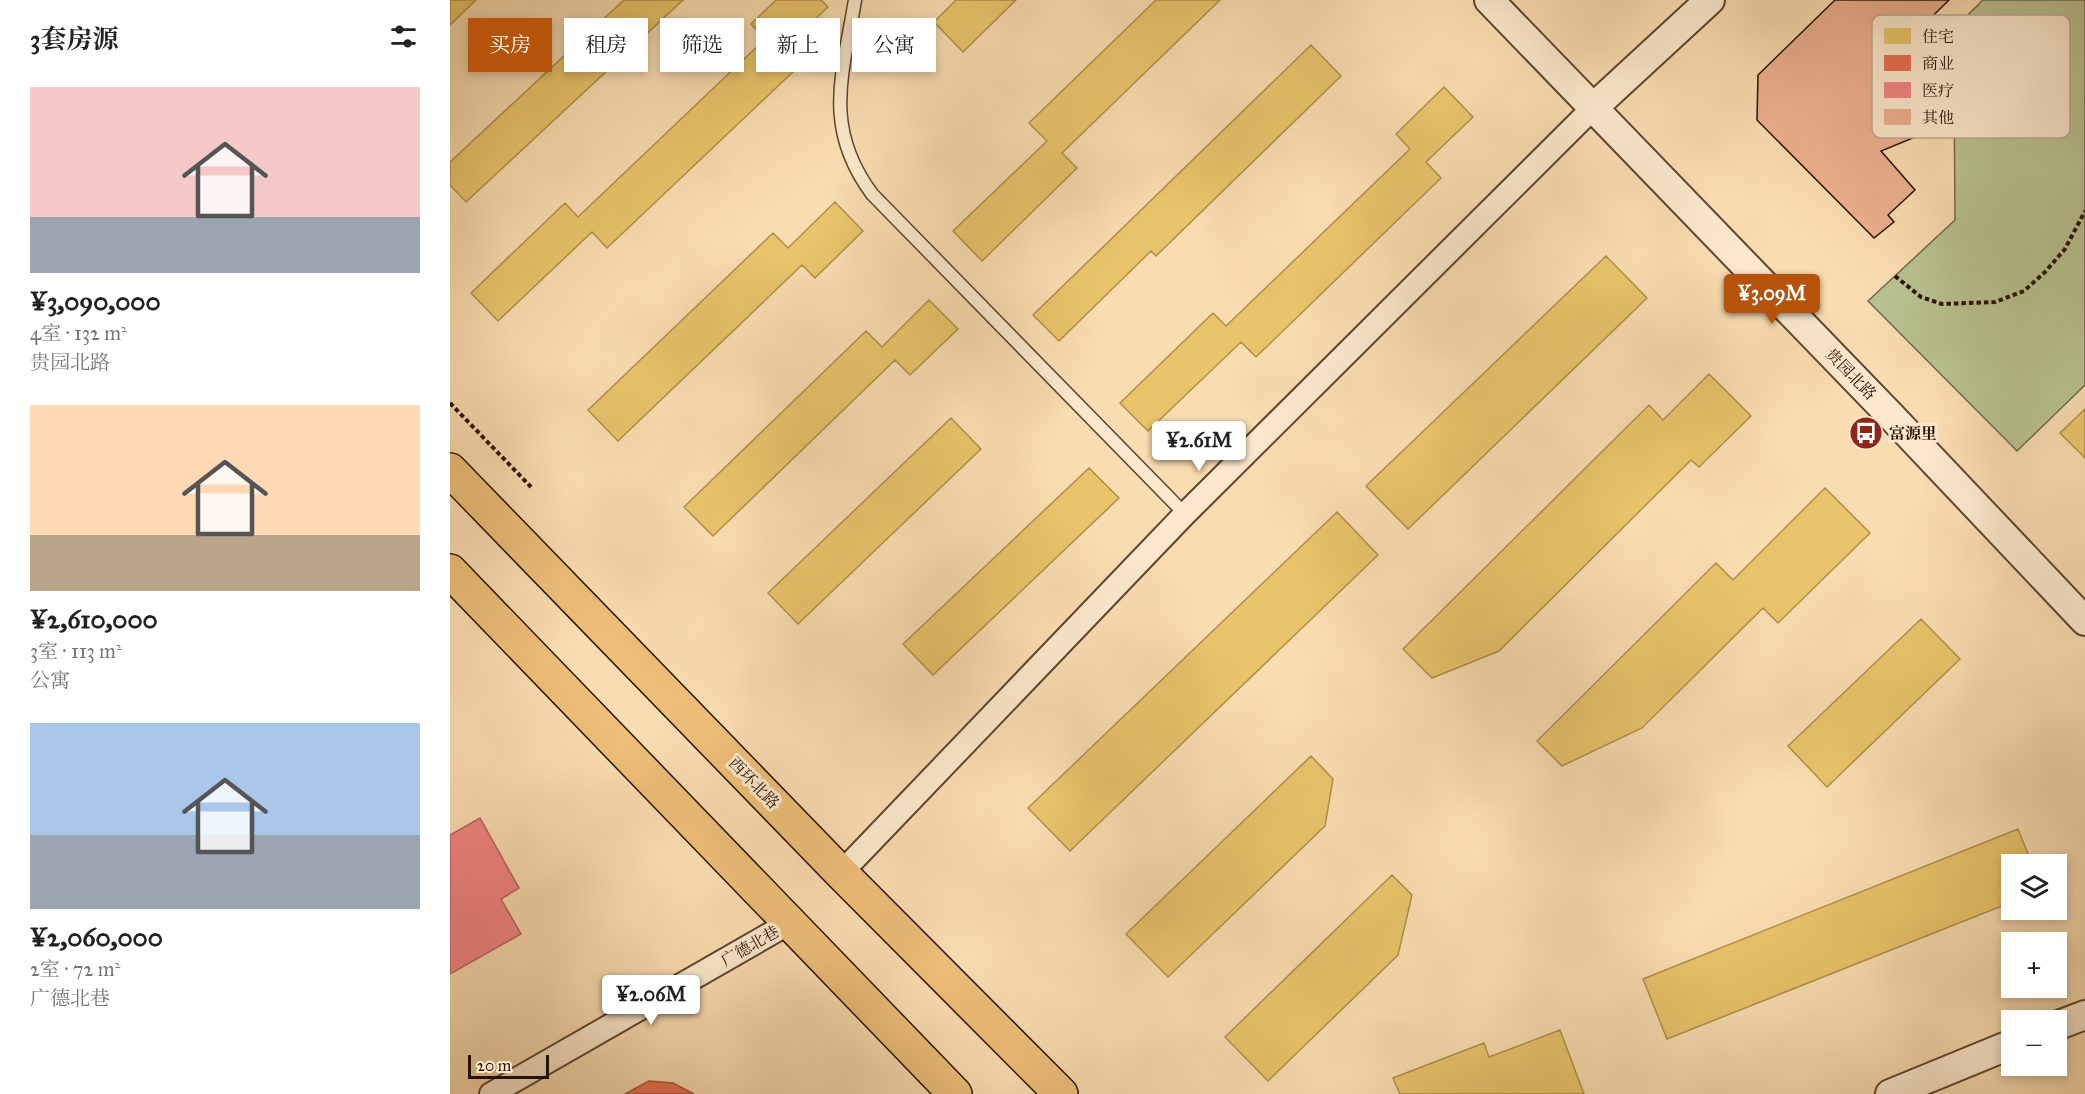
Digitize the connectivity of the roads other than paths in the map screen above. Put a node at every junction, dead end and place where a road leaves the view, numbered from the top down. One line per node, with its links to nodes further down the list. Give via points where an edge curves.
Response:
1 (855, 0): 6 (lane, via 839,85 841,125 854,169 872,194)
2 (1489, 0): 4 (street, 贵园北路)
3 (1710, 0): 4 (street)
4 (1594, 107): 6 (street); 8 (street, 贵园北路)
5 (450, 470): 9 (main road, 西环北路)
6 (1185, 514): 9 (street)
7 (450, 571): 10 (main road)
8 (2085, 621)
9 (841, 873): 16 (main road, 西环北路)
10 (791, 922): 14 (street, 广德北巷); 15 (main road)
11 (2085, 1015): 12 (street)
12 (2067, 1022)
13 (2001, 1049): 17 (street)
14 (491, 1094)
15 (955, 1094)
16 (1061, 1094)
17 (1890, 1094)

